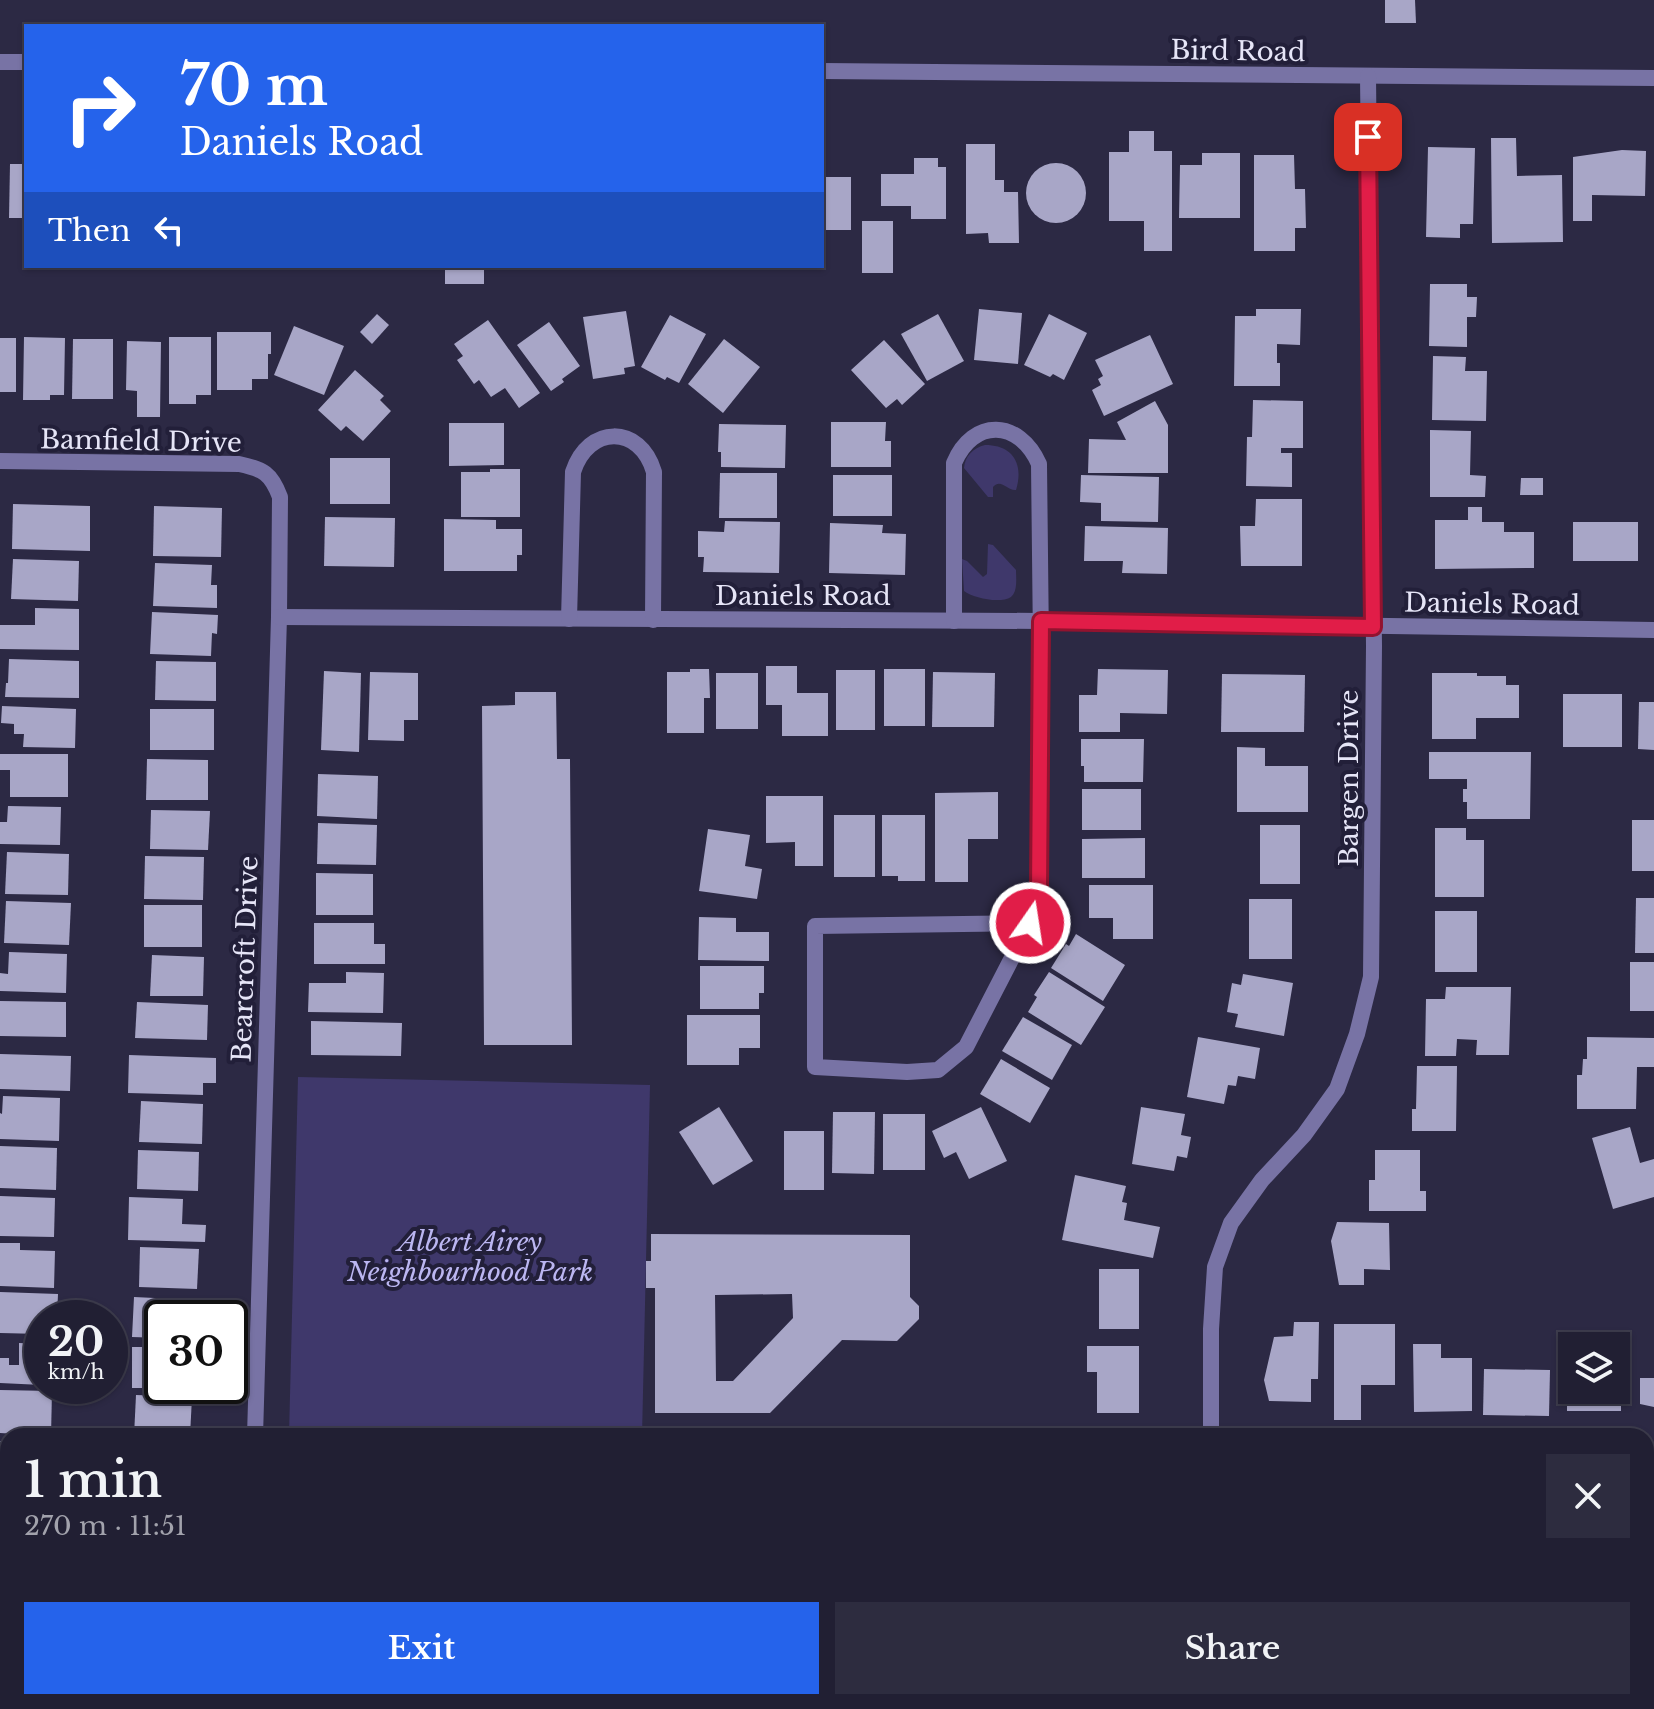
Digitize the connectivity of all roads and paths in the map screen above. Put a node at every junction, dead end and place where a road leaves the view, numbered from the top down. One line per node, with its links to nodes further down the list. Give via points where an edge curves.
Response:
1 (0, 62): 2 (street)
2 (24, 62)
3 (824, 71): 4 (street, Bird Road)
4 (1368, 76): 5 (street, Bird Road); 13 (street, Bargen Drive)
5 (1654, 78)
6 (0, 461): 7 (street, Bamfield Drive, via 239,464 258,468)
7 (275, 484): 8 (street, Bearcroft Drive, via 280,497)
8 (279, 617): 9 (street, Daniels Road); 16 (street, Bearcroft Drive)
9 (569, 619): 10 (street, Daniels Road); 10 (street, via 573,472 588,445 618,436 642,448 654,472)
10 (653, 620): 11 (street, Daniels Road)
11 (954, 621): 12 (street, Daniels Road); 12 (street, via 954,463 969,439 997,430 1024,440 1039,464)
12 (1041, 621): 13 (street, Daniels Road); 15 (street, via 1039,893)
13 (1373, 627): 14 (street, Daniels Road); 17 (street, Bargen Drive, via 1371,977 1337,1089 1231,1223 1215,1267)
14 (1654, 630)
15 (1030, 923): 15 (street, via 815,926 815,1067 938,1070 966,1047)
16 (255, 1428)
17 (1211, 1428)

